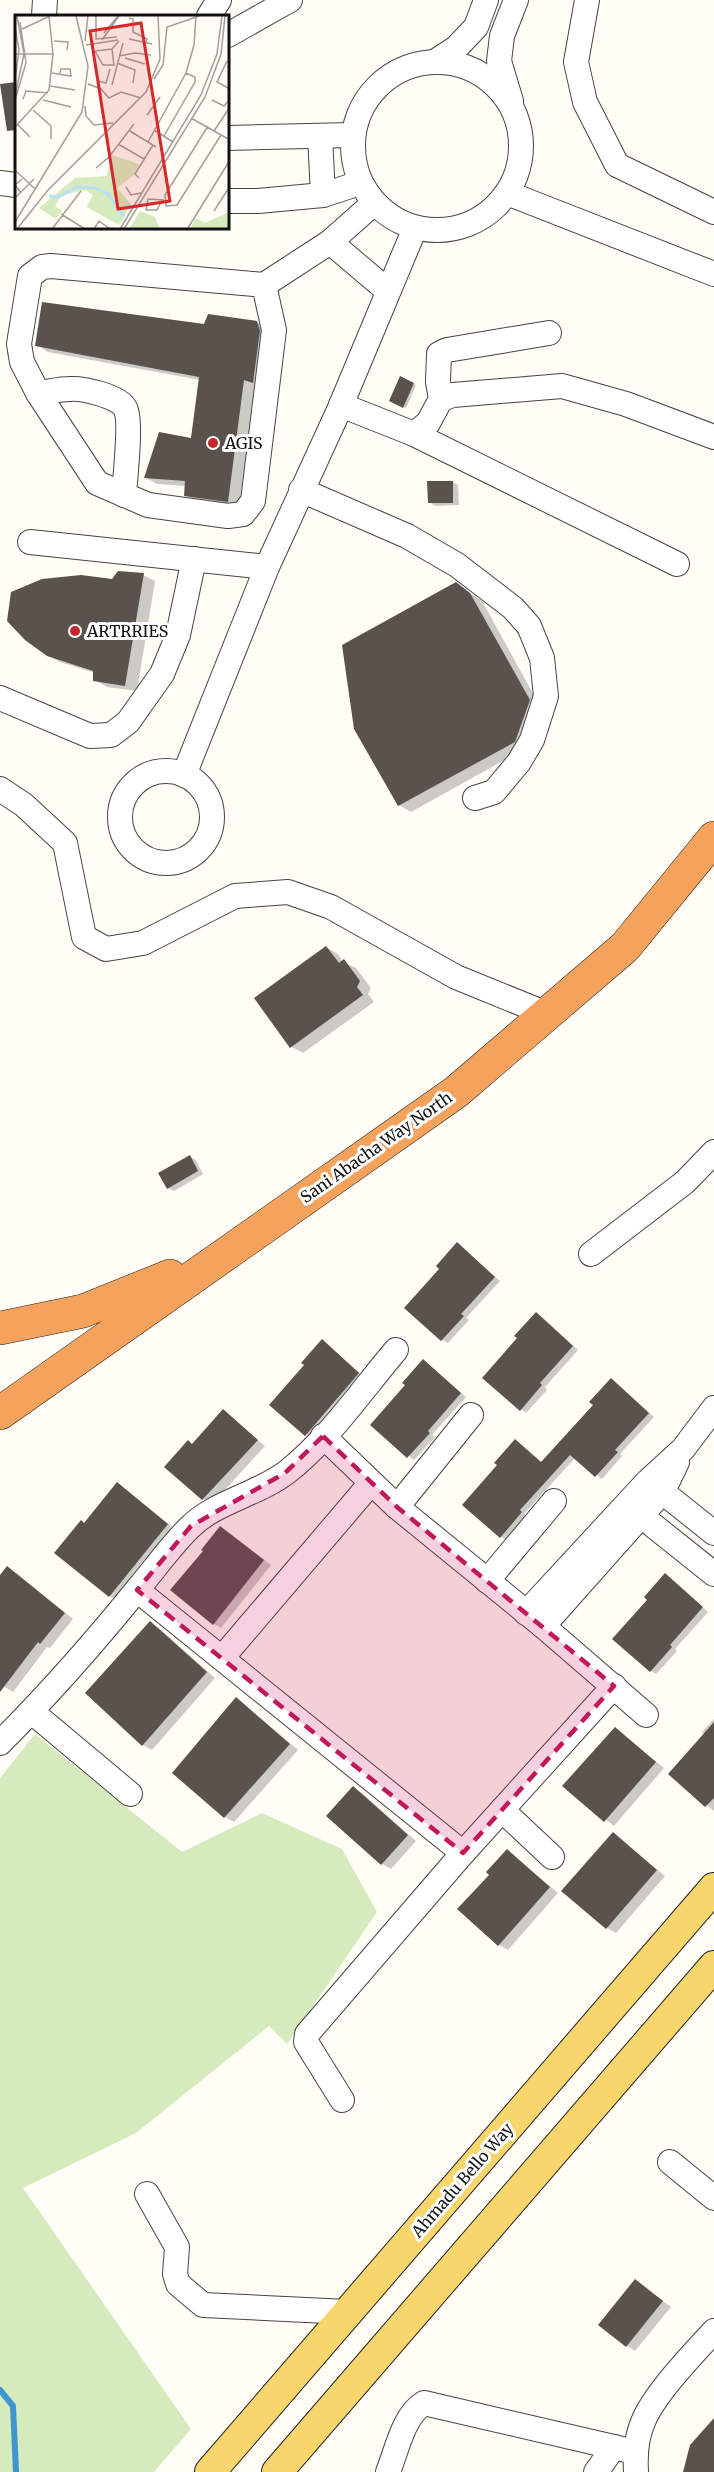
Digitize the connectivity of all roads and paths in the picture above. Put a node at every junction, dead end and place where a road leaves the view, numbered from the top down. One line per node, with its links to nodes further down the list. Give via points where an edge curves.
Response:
1 (45, 0): 8 (street)
2 (219, 0): 9 (street)
3 (290, 0): 7 (street)
4 (486, 0): 11 (street, via 476,27 456,48)
5 (516, 0): 12 (street, via 501,36 499,61)
6 (587, 0): 23 (street, via 576,62 585,102 617,165)
7 (252, 8): 10 (street)
8 (44, 15)
9 (210, 15)
10 (230, 33)
11 (436, 61): 12 (street, via 460,65 483,75 501,91); 13 (street, via 390,75 371,91)
12 (514, 111): 19 (street, via 521,135 521,159)
13 (352, 135): 14 (street); 17 (street, via 353,160)
14 (320, 136): 15 (street); 20 (street)
15 (230, 138)
16 (0, 183): 18 (street)
17 (360, 183): 20 (street); 22 (street)
18 (15, 184)
19 (507, 193): 24 (street, via 490,212 464,226 440,231); 26 (street)
20 (323, 195): 21 (street)
21 (230, 201)
22 (374, 203): 24 (street); 25 (street)
23 (714, 212)
24 (415, 228): 28 (street)
25 (330, 242): 27 (street); 28 (street)
26 (714, 274)
27 (264, 285): 30 (street, via 42,267 30,276 19,344 22,362); 36 (street, via 274,330 249,508 243,514 228,516 148,505)
28 (388, 291): 32 (street)
29 (549, 333): 31 (street, via 439,354)
30 (38, 393): 36 (street, via 97,483); 36 (street, via 71,388 117,400 126,408)
31 (441, 399): 33 (street, via 428,423); 34 (street, via 561,386 626,404)
32 (341, 405): 33 (street); 35 (street)
33 (414, 434): 39 (street)
34 (714, 437)
35 (301, 490): 40 (street); 44 (street, via 407,536 457,566 513,608 529,626 542,658 546,696 532,740 519,762 494,792)
36 (124, 495)
37 (30, 542): 38 (street)
38 (194, 559): 40 (street); 41 (street, via 178,635 162,674 128,722 111,735 90,736)
39 (677, 564)
40 (267, 567): 42 (street)
41 (0, 698)
42 (184, 775)
43 (0, 789): 46 (street, via 24,804 65,843 84,936 106,950 143,943 235,896 288,892 331,907 456,977)
44 (475, 798)
45 (714, 838): 46 (highway, Sani Abacha Way North, via 625,947)
46 (547, 1014): 48 (highway, Sani Abacha Way North, via 456,1092)
47 (714, 1152): 49 (street, via 685,1182)
48 (288, 1208): 50 (highway, via 161,1281 83,1311); 53 (highway, Sani Abacha Way North)
49 (591, 1254)
50 (0, 1328)
51 (396, 1350): 55 (street)
52 (714, 1408): 57 (street)
53 (0, 1413)
54 (471, 1415): 59 (street)
55 (323, 1436): 56 (street); 64 (street, via 285,1473 221,1505 191,1526)
56 (371, 1483): 59 (street); 66 (street)
57 (655, 1486): 60 (street); 61 (street)
58 (554, 1501): 63 (street)
59 (397, 1507): 63 (street)
60 (635, 1510): 62 (street); 65 (street)
61 (714, 1533)
62 (714, 1574)
63 (487, 1581): 65 (street)
64 (137, 1590): 66 (street); 68 (street)
65 (534, 1619): 67 (street)
66 (222, 1658): 73 (street)
67 (614, 1686): 69 (street); 72 (street)
68 (32, 1712): 70 (street); 71 (street)
69 (646, 1715)
70 (0, 1743)
71 (130, 1794)
72 (502, 1810): 73 (street); 74 (street)
73 (463, 1853): 77 (street, via 307,2034 306,2042)
74 (552, 1857)
75 (714, 1888): 81 (main road, Ahmadu Bello Way)
76 (714, 1966): 85 (main road)
77 (342, 2100)
78 (669, 2162): 80 (street)
79 (147, 2194): 81 (street, via 177,2247 178,2284 202,2305)
80 (714, 2198)
81 (348, 2312): 84 (main road, Ahmadu Bello Way)
82 (714, 2331): 83 (street, via 669,2382 643,2421)
83 (628, 2457): 86 (street, via 424,2403 409,2418); 87 (street)
84 (210, 2472)
85 (278, 2472)
86 (388, 2472)
87 (597, 2472)

